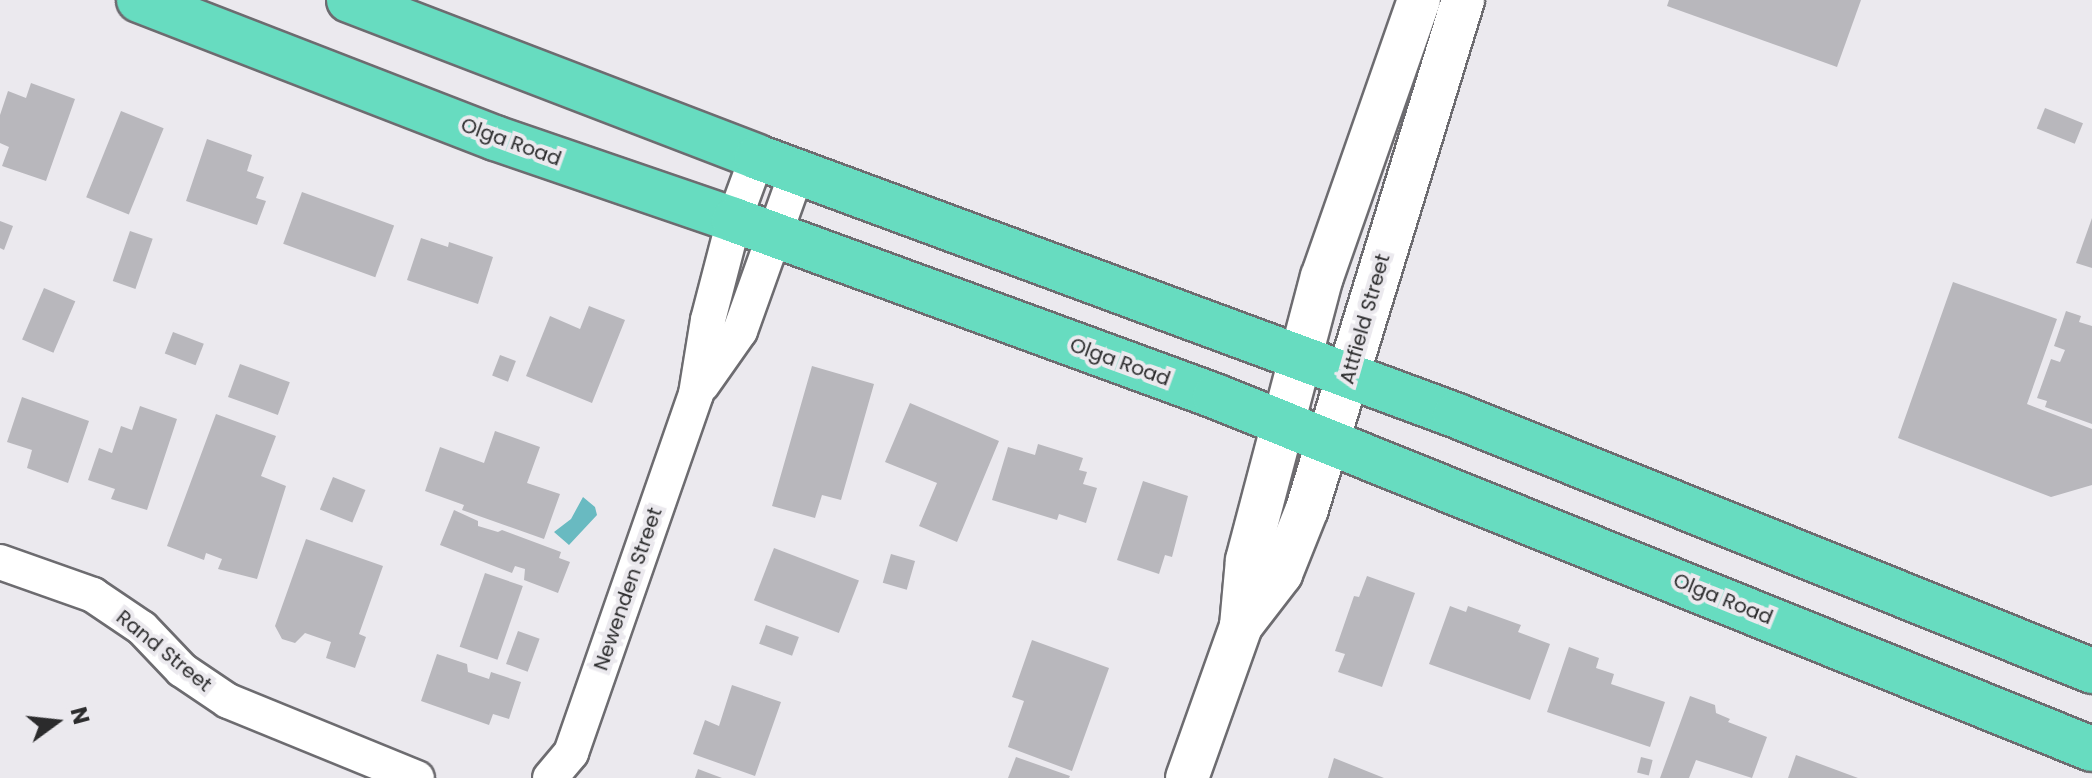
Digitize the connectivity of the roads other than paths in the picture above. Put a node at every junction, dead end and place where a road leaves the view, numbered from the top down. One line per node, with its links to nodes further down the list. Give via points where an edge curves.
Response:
1 (349, 0): 5 (main road)
2 (1419, 0): 9 (street, Attfield Street)
3 (1463, 0): 10 (street, Attfield Street)
4 (154, 2): 7 (main road, Olga Road, via 495,138)
5 (757, 157): 6 (main road); 7 (street, Newenden Street)
6 (797, 172): 8 (street, Newenden Street); 9 (main road)
7 (734, 220): 8 (main road, Olga Road); 11 (street, Newenden Street, via 708,320)
8 (776, 236): 11 (street, Newenden Street, via 740,331); 12 (main road, Olga Road)
9 (1299, 358): 10 (main road); 12 (street, Attfield Street)
10 (1348, 376): 13 (street, Attfield Street); 16 (main road)
11 (696, 394): 19 (street, Newenden Street, via 571,753)
12 (1284, 424): 13 (main road, Olga Road); 15 (street, Attfield Street, via 1247,560)
13 (1329, 440): 15 (street, Attfield Street, via 1281,574); 17 (main road, Olga Road)
14 (0, 562): 18 (street, Rand Street, via 93,595 142,628 182,670 228,701)
15 (1241, 626): 20 (street, Attfield Street)
16 (2092, 671)
17 (2092, 749)
18 (417, 778)
19 (550, 778)
20 (1187, 778)

